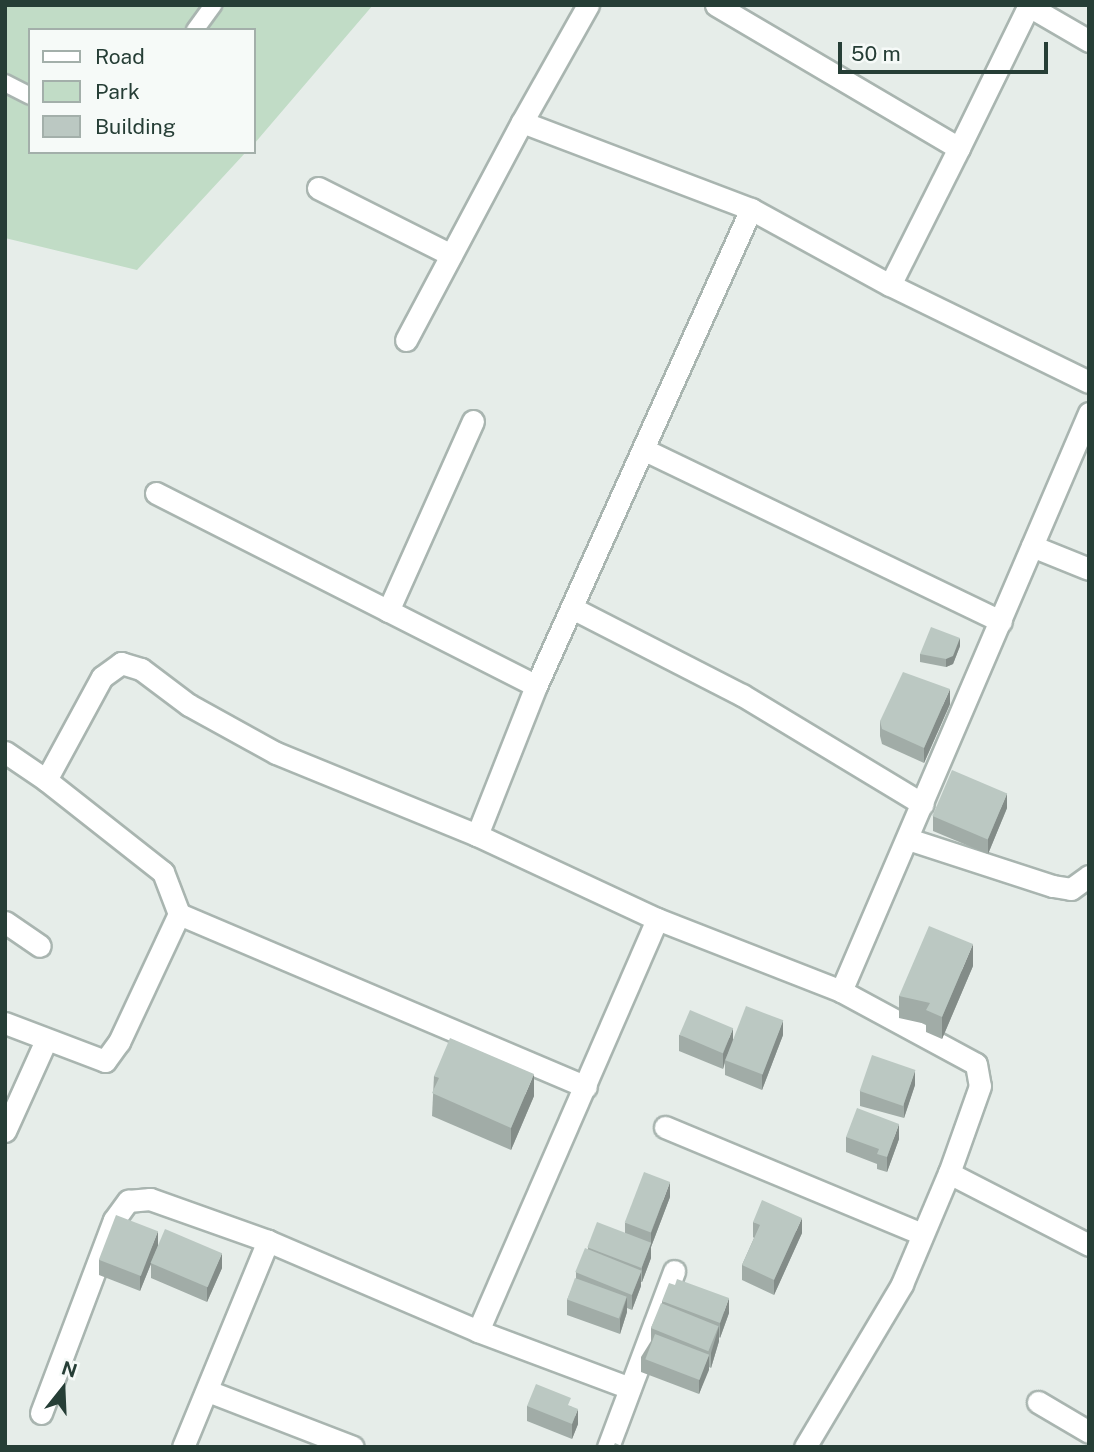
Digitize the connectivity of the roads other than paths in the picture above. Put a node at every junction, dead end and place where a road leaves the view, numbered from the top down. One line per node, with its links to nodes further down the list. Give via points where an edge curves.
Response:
1 (213, 5): 5 (lane)
2 (588, 5): 9 (street)
3 (716, 5): 10 (street)
4 (1028, 5): 6 (street); 10 (street)
5 (196, 28)
6 (1089, 41)
7 (5, 83): 8 (lane)
8 (28, 95)
9 (522, 122): 12 (street); 13 (street)
10 (959, 148): 14 (street)
11 (318, 188): 13 (street)
12 (751, 209): 14 (street); 19 (street)
13 (451, 256): 15 (street)
14 (890, 285): 16 (street)
15 (406, 340)
16 (1088, 380)
17 (1089, 413): 21 (street)
18 (472, 421): 24 (street)
19 (645, 450): 23 (street); 25 (street)
20 (156, 493): 24 (street)
21 (1032, 546): 22 (street); 25 (street)
22 (1089, 569)
23 (572, 608): 26 (street); 29 (street, via 742,695)
24 (388, 611): 26 (street)
25 (1001, 621): 29 (street)
26 (536, 686): 30 (street)
27 (5, 752): 28 (street)
28 (46, 780): 30 (street, via 102,677 121,663 141,669 189,705 276,753); 33 (street, via 163,872)
29 (923, 804): 31 (street)
30 (477, 835): 34 (street)
31 (908, 839): 32 (street, via 1054,886 1071,889); 37 (street)
32 (1089, 876)
33 (179, 914): 39 (street, via 119,1042 105,1061); 40 (street)
34 (657, 919): 37 (street); 40 (street)
35 (5, 922): 36 (street)
36 (40, 946)
37 (841, 991): 43 (street, via 976,1064 980,1086)
38 (5, 1023): 39 (street)
39 (46, 1040): 42 (street)
40 (586, 1087): 48 (street)
41 (665, 1127): 44 (street)
42 (5, 1131)
43 (948, 1173): 44 (street); 46 (street)
44 (922, 1234): 57 (street, via 902,1284)
45 (268, 1241): 48 (street); 50 (street); 52 (street, via 150,1199 128,1201 114,1220)
46 (1089, 1245)
47 (674, 1271): 49 (street)
48 (478, 1331): 49 (street)
49 (630, 1388): 56 (street)
50 (208, 1391): 54 (street); 55 (street)
51 (1038, 1402): 53 (street)
52 (41, 1413)
53 (1089, 1432)
54 (183, 1447)
55 (353, 1447)
56 (608, 1447)
57 (806, 1447)

